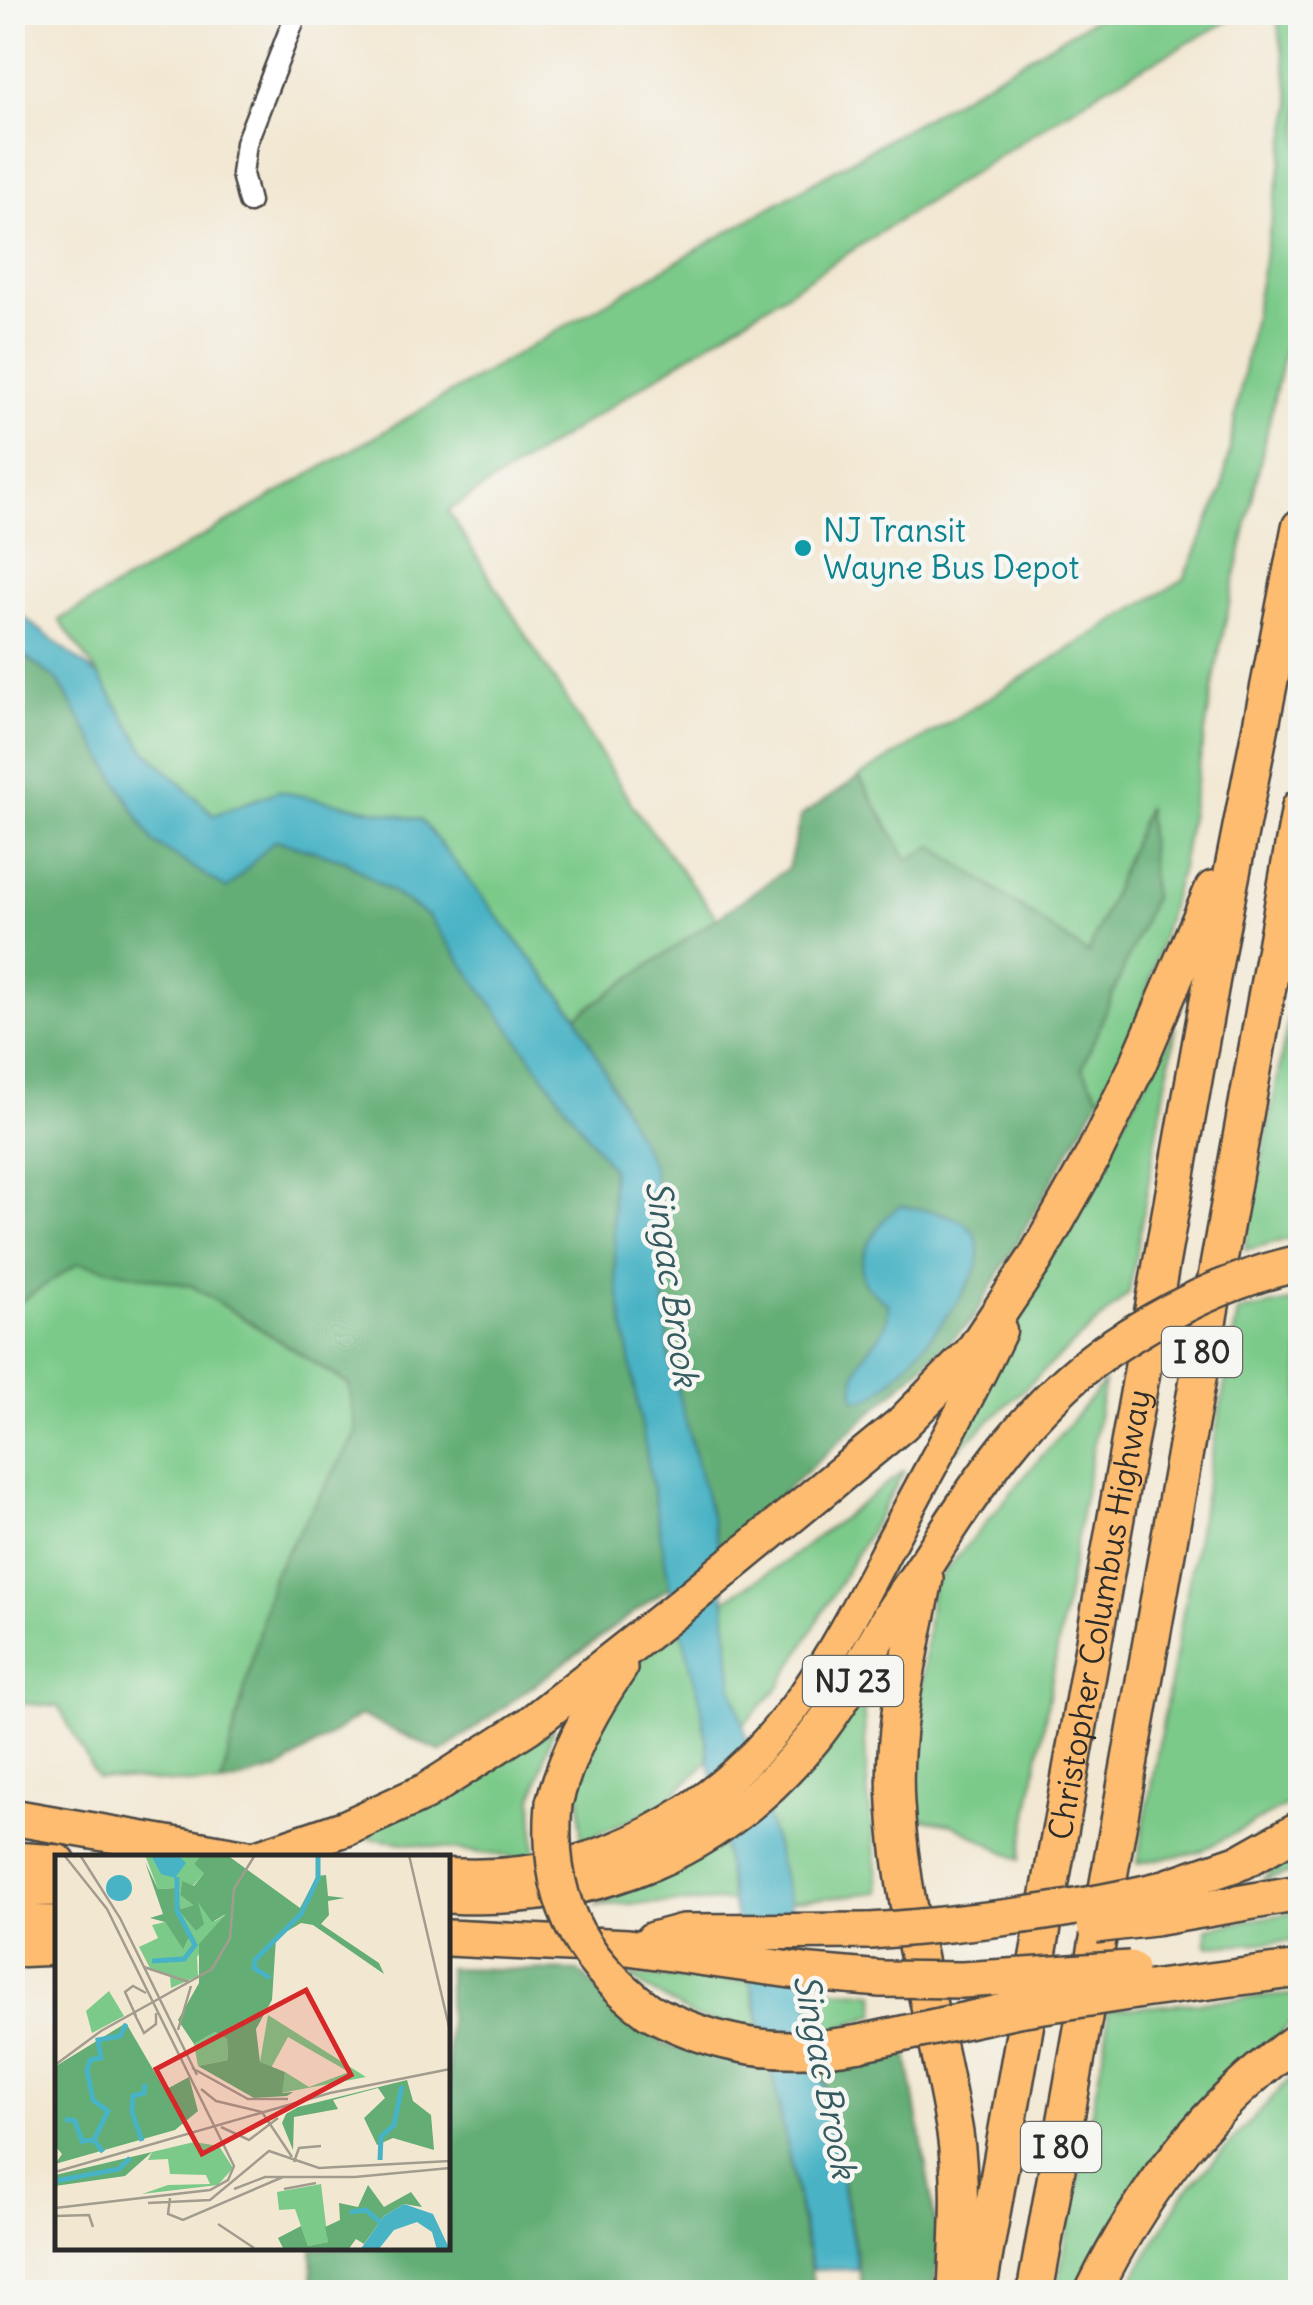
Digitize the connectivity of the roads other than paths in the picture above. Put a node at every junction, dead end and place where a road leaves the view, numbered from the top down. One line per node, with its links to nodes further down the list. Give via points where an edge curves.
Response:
1 (297, 12): 2 (street, via 246,143 242,174)
2 (249, 202)
3 (1300, 528): 5 (highway, Christopher Columbus Highway / I 80)
4 (1300, 807): 36 (highway, Christopher Columbus Highway / I 80)
5 (1244, 814): 6 (highway, via 1138,1064); 35 (highway, Christopher Columbus Highway / I 80)
6 (1035, 1259): 11 (highway, via 999,1316 936,1392); 12 (main road, via 841,1636)
7 (1300, 1263): 9 (highway, NJ 23, bridge, via 1212,1290)
8 (1300, 1278): 9 (highway, bridge, via 1188,1309)
9 (1104, 1352): 10 (highway, NJ 23, via 1022,1426 976,1483)
10 (928, 1562): 12 (highway, NJ 23, via 795,1760 766,1790); 34 (highway, via 900,1702 896,1804 903,1884 954,2132 960,2197)
11 (640, 1638): 16 (highway, bridge, via 528,1726 425,1792); 32 (highway, bridge, via 583,1725 561,1776 554,1860 568,1918 602,1971 649,2011 708,2038 757,2049 823,2050)
12 (712, 1812): 22 (highway, NJ 23, via 668,1856 606,1880 511,1896)
13 (12, 1816): 15 (highway); 17 (main road)
14 (1300, 1829): 24 (highway)
15 (231, 1855)
16 (265, 1855)
17 (305, 1855)
18 (12, 1860): 19 (highway)
19 (55, 1863)
20 (55, 1888): 21 (highway)
21 (12, 1889)
22 (450, 1890)
23 (1300, 1893): 24 (highway)
24 (1156, 1904): 28 (highway, bridge, via 1022,1932 683,1932)
25 (12, 1924): 26 (highway)
26 (55, 1924)
27 (450, 1938): 28 (highway)
28 (628, 1946): 32 (highway, bridge, via 881,1979)
29 (55, 1948): 30 (highway)
30 (12, 1949)
31 (1300, 1965): 32 (highway)
32 (1144, 1979)
33 (1300, 2040): 37 (highway, via 1198,2130 1136,2212)
34 (956, 2292)
35 (978, 2292)
36 (1035, 2292)
37 (1093, 2292)

